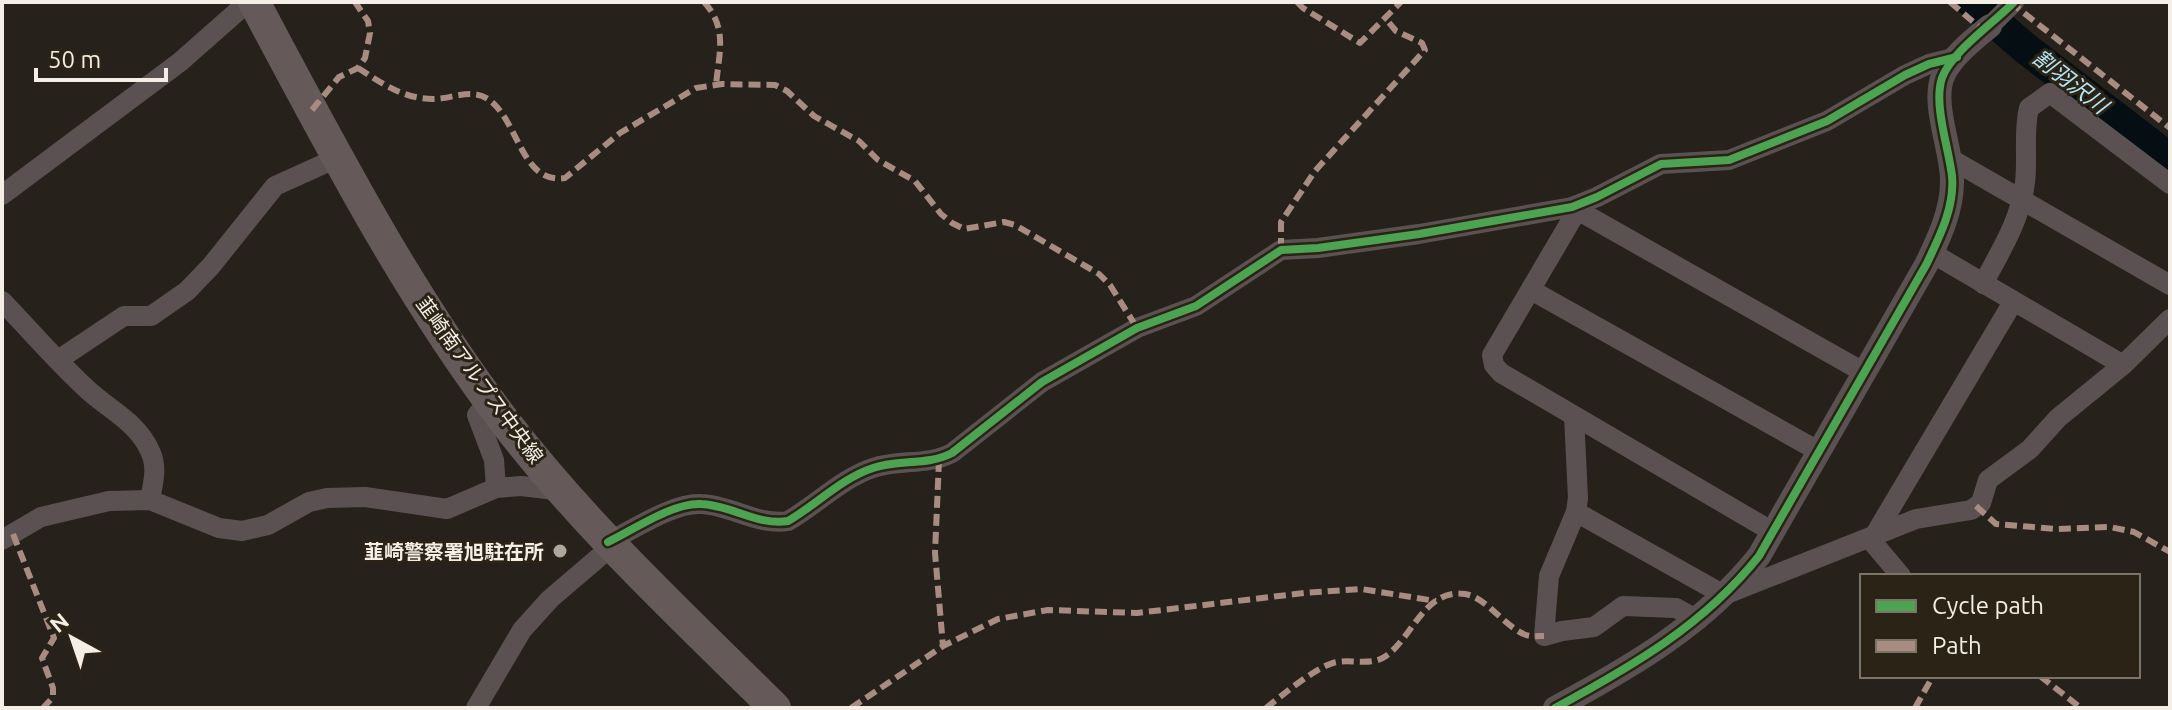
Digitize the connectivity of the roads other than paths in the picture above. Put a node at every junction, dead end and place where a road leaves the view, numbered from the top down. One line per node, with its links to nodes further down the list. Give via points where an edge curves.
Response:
1 (251, 2): 5 (main road, 韮崎南アルプス中央線); 8 (street)
2 (2010, 5): 3 (street)
3 (1990, 26): 4 (street)
4 (1957, 57): 6 (street, via 1942,77 1939,93); 10 (street, via 1929,64 1827,121 1729,160 1661,164)
5 (337, 158): 18 (street, via 275,186 187,291 151,316 124,316); 21 (main road, 韮崎南アルプス中央線)
6 (1949, 158): 9 (street); 11 (street, via 1949,208)
7 (2170, 184): 9 (street, via 2050,93 2029,108)
8 (2, 195)
9 (2022, 200): 12 (street); 13 (street)
10 (1572, 207): 14 (street, via 1572,219); 20 (street); 31 (street, via 1419,234 1281,250 1196,306 1137,328 1042,382 939,460 862,472 788,521 774,523 700,503 654,518)
11 (1932, 253): 12 (street); 20 (street)
12 (1983, 284): 16 (street)
13 (2170, 285)
14 (1531, 290): 22 (street, via 1492,355 1494,365); 23 (street)
15 (2, 301): 18 (street)
16 (2013, 302): 19 (street); 29 (street)
17 (2170, 319): 19 (street)
18 (58, 360): 26 (street, via 144,438 154,461)
19 (2123, 365): 29 (street, via 1988,480 1981,503 1971,510 1916,519)
20 (1865, 373): 23 (street)
21 (489, 400): 24 (street, via 477,415 494,460); 25 (main road, 韮崎南アルプス中央線)
22 (1574, 416): 27 (street); 28 (street)
23 (1820, 452): 28 (street)
24 (496, 488): 25 (street); 26 (street, via 447,509 365,497 327,498 242,531 219,528)
25 (563, 491): 31 (main road, 韮崎南アルプス中央線)
26 (150, 500): 30 (street, via 109,501 41,517)
27 (1576, 512): 33 (street); 34 (street, via 1549,576 1544,636 1594,627 1623,606 1676,608)
28 (1773, 532): 33 (street)
29 (1871, 537): 32 (street); 33 (street)
30 (2, 540)
31 (610, 544): 35 (street, via 522,630); 36 (main road, 韮崎南アルプス中央線)
32 (1899, 574)
33 (1724, 595): 34 (street)
34 (1698, 620): 37 (street, via 1641,660)
35 (476, 708)
36 (775, 708)
37 (1555, 708)

